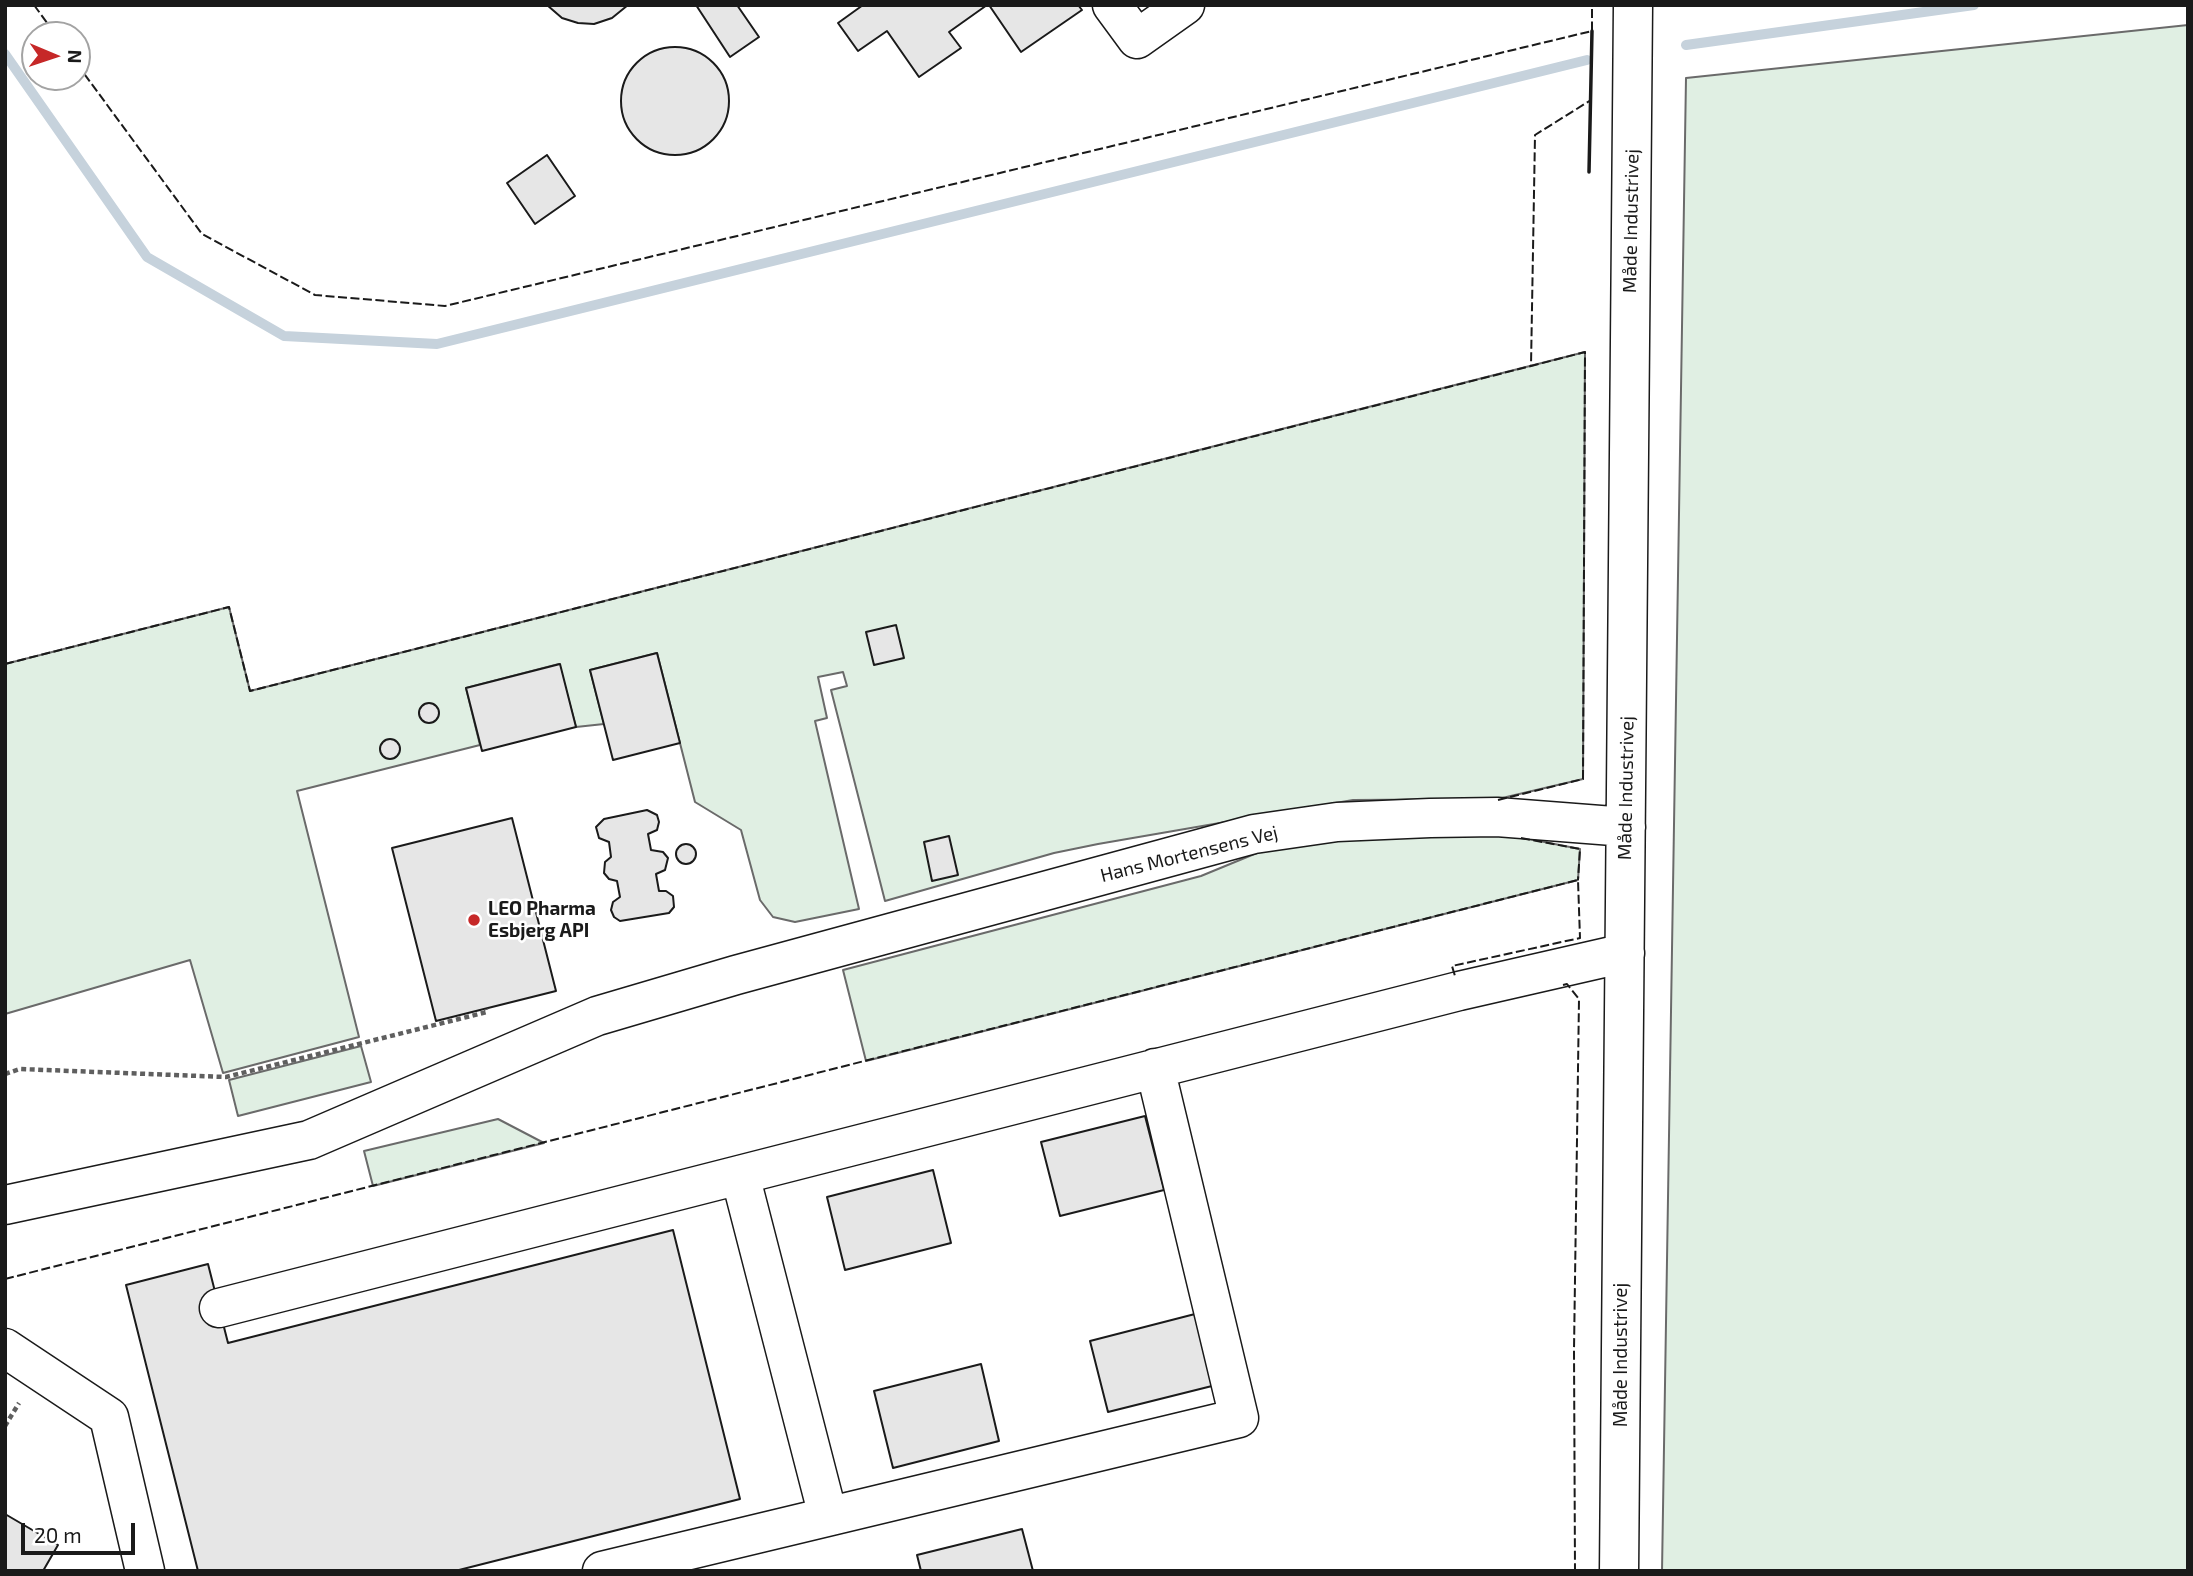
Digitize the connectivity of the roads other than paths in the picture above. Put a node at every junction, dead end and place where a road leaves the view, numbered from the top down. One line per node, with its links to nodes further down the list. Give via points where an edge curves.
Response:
1 (1112, 5): 2 (street, via 1137,39)
2 (1185, 5)
3 (1633, 5): 4 (street, Måde Industrivej)
4 (1626, 827): 5 (street, Måde Industrivej); 8 (street, Hans Mortensens Vej, via 1484,817 1337,822 1254,834 597,1016 309,1140)
5 (1625, 953): 6 (street); 14 (street, Måde Industrivej)
6 (1155, 1068): 7 (street); 11 (street, via 1239,1418)
7 (740, 1175): 9 (street); 11 (street)
8 (5, 1205)
9 (219, 1308)
10 (5, 1348): 12 (street, via 109,1417)
11 (828, 1516): 13 (street)
12 (145, 1571)
13 (602, 1571)
14 (1619, 1571)

